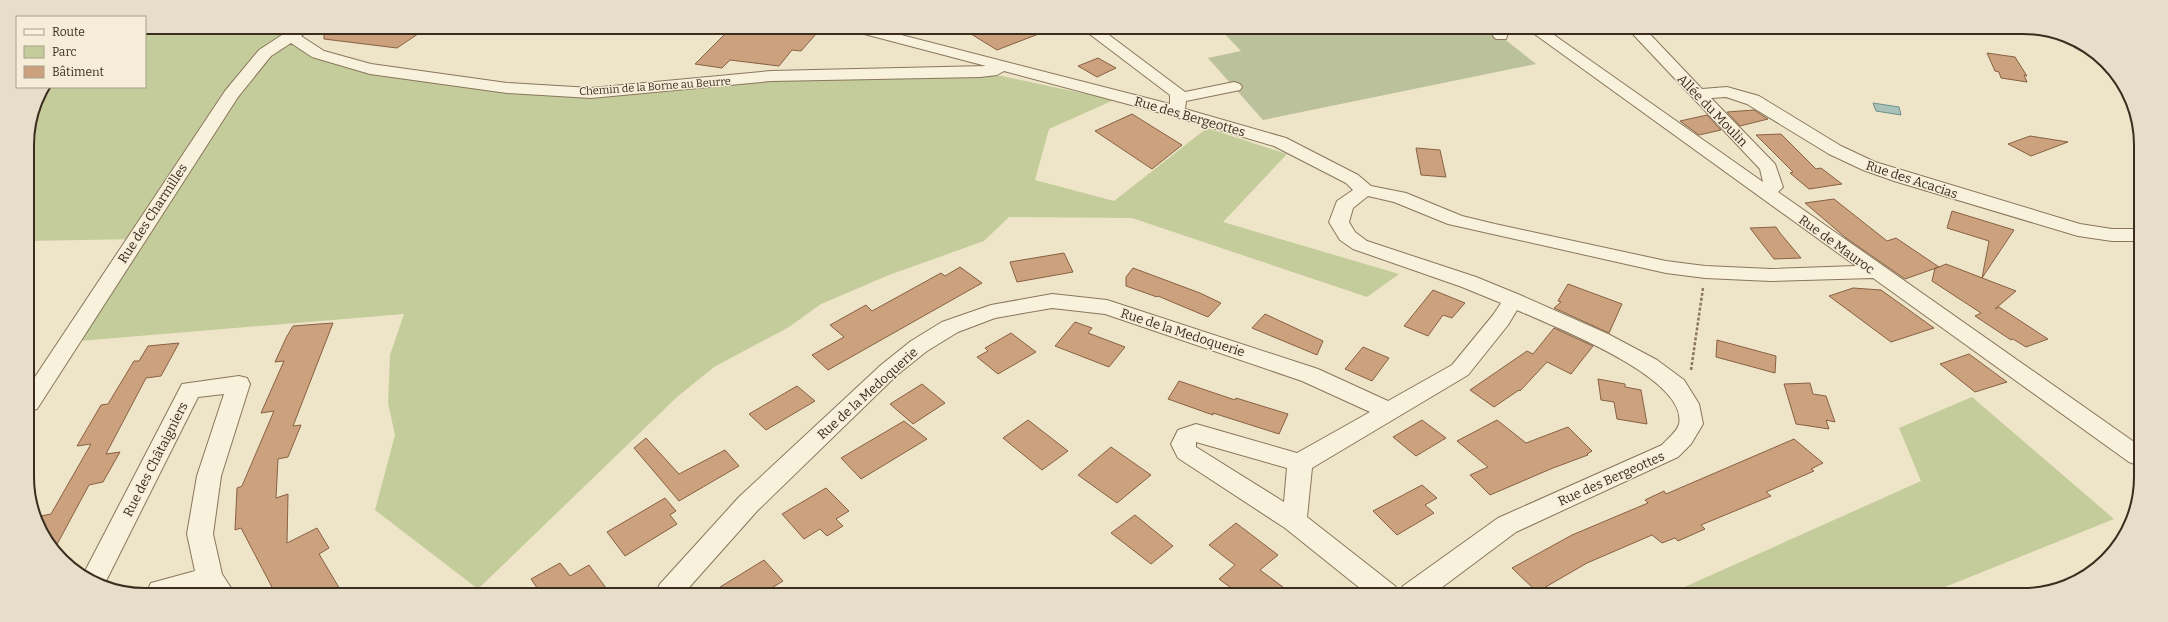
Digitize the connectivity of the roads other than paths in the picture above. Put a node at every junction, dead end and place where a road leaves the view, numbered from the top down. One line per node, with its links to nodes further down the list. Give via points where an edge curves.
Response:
1 (293, 34): 16 (street, Rue des Charmilles, via 265,53 231,95)
2 (300, 34): 7 (street, Chemin de la Borne au Beurre, via 318,54 370,69 507,88 591,93 772,76 980,72)
3 (881, 34): 7 (street, Rue des Bergeottes)
4 (1099, 34): 10 (street, via 1178,93)
5 (1543, 34): 12 (street, Rue de Mauroc)
6 (1641, 34): 9 (street, Allée du Moulin)
7 (1005, 67): 10 (street, Rue des Bergeottes)
8 (1234, 87): 10 (street)
9 (1698, 94): 12 (street, Allée du Moulin, via 1769,168 1774,187); 13 (street, Rue des Acacias, via 1726,92 1753,100 1835,150 1900,177 2078,230)
10 (1177, 105): 11 (street, Rue des Bergeottes, via 1280,142 1352,179)
11 (1365, 190): 14 (street, Rue des Bergeottes, via 1399,197 1455,220 1494,230 1666,267 1705,272 1771,275); 15 (street, Rue des Bergeottes, via 1344,205 1339,222 1347,236 1360,245 1469,282)
12 (1766, 193): 14 (street, Rue de Mauroc)
13 (2134, 235)
14 (1877, 272): 18 (street, Rue de Mauroc)
15 (1513, 300): 17 (street, via 1501,320 1460,370); 26 (street, Rue des Bergeottes, via 1600,339 1649,365 1676,386 1688,404 1691,424 1683,438 1670,451 1507,525)
16 (34, 395)
17 (1389, 411): 19 (street); 24 (street, Rue de la Medoquerie, via 1310,375 1107,307 1052,301 991,312 950,327 919,346 889,370 748,504)
18 (2134, 454)
19 (1300, 463): 20 (street); 20 (street, via 1196,433 1186,436 1183,444 1186,452)
20 (1294, 521): 25 (street)
21 (95, 576): 22 (street, Rue des Châtaigniers, via 190,390 239,384 209,476 200,534)
22 (215, 585): 23 (street, Rue des Châtaigniers)
23 (188, 588)
24 (673, 588)
25 (1378, 588)
26 (1420, 588)

